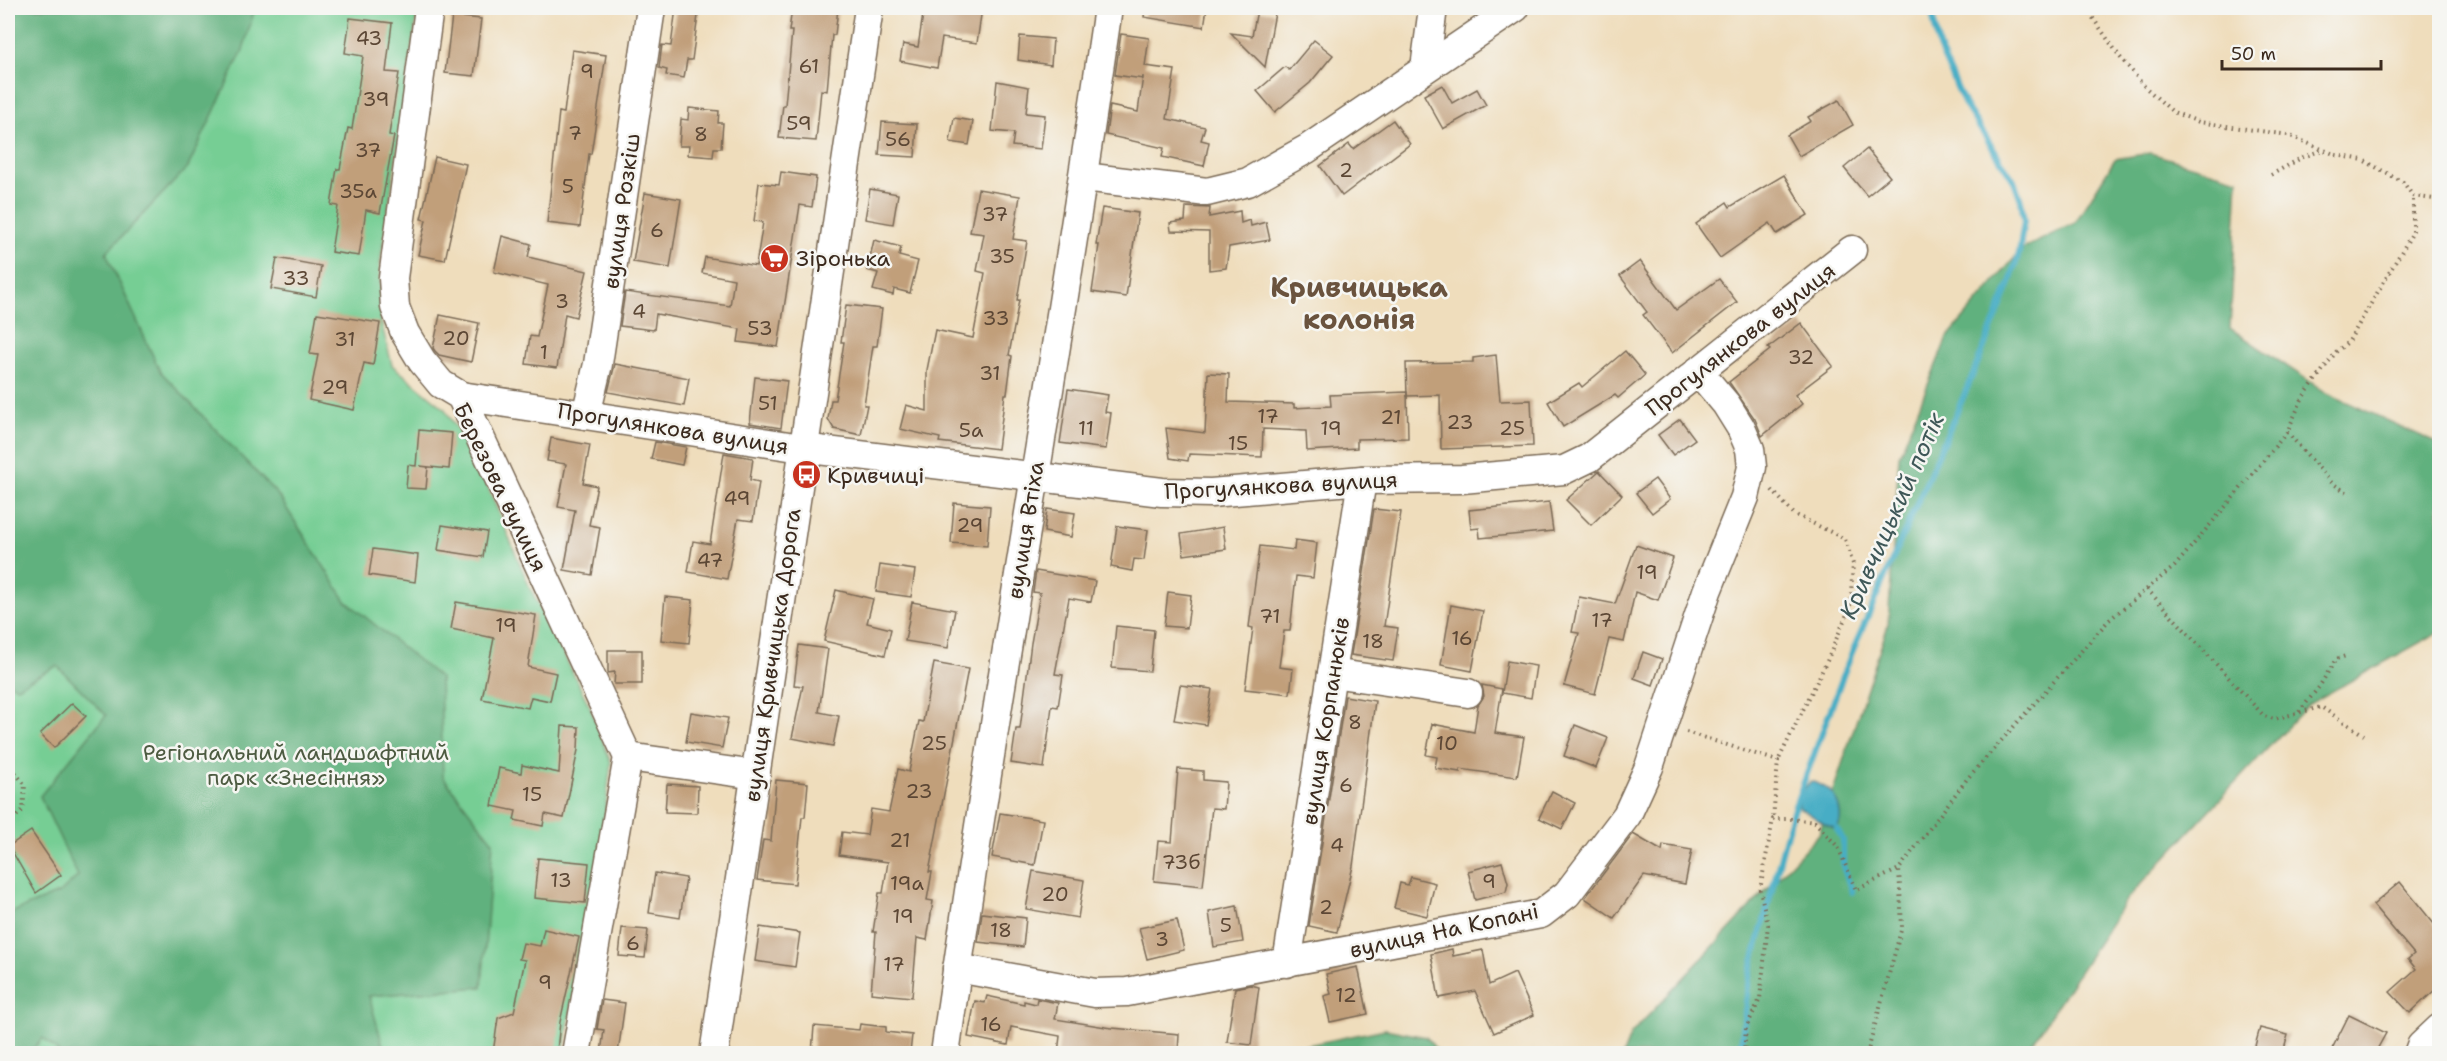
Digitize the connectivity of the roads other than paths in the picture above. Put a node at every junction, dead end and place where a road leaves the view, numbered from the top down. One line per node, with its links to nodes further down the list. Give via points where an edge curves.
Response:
1 (429, 8): 11 (street, Березова вулиця, via 393,278 395,307 422,361 441,384)
2 (651, 8): 12 (street, вулиця Розкіш, via 598,364)
3 (869, 8): 13 (street, вулиця Кривчицька Дорога)
4 (1108, 8): 8 (street, вулиця Втіха)
5 (1434, 8): 7 (street)
6 (1515, 8): 7 (street)
7 (1425, 68): 8 (street, via 1307,148 1248,182 1207,192)
8 (1084, 177): 14 (street, вулиця Втіха)
9 (1852, 250): 10 (street, Прогулянкова вулиця)
10 (1698, 371): 15 (street, Прогулянкова вулиця, via 1589,458 1564,470 1462,479); 20 (street, вулиця На Копані, via 1741,428 1752,467 1649,767 1627,815 1567,894 1541,914)
11 (461, 396): 12 (street, Прогулянкова вулиця); 18 (street, Березова вулиця)
12 (586, 415): 13 (street, Прогулянкова вулиця)
13 (802, 448): 14 (street, Прогулянкова вулиця); 19 (street, вулиця Кривчицька Дорога)
14 (1034, 476): 15 (street, Прогулянкова вулиця, via 1162,492 1211,493); 21 (street, вулиця Втіха)
15 (1362, 480): 16 (street, вулиця Корпанюків)
16 (1332, 673): 17 (street); 20 (street, вулиця Корпанюків)
17 (1468, 693)
18 (628, 757): 19 (street); 23 (street)
19 (756, 776): 24 (street, вулиця Кривчицька Дорога)
20 (1287, 963): 21 (street, вулиця На Копані, via 1127,992 1095,993)
21 (957, 968): 25 (street, вулиця Втіха)
22 (2439, 1028): 26 (street)
23 (576, 1053)
24 (714, 1053)
25 (945, 1053)
26 (2418, 1053)

